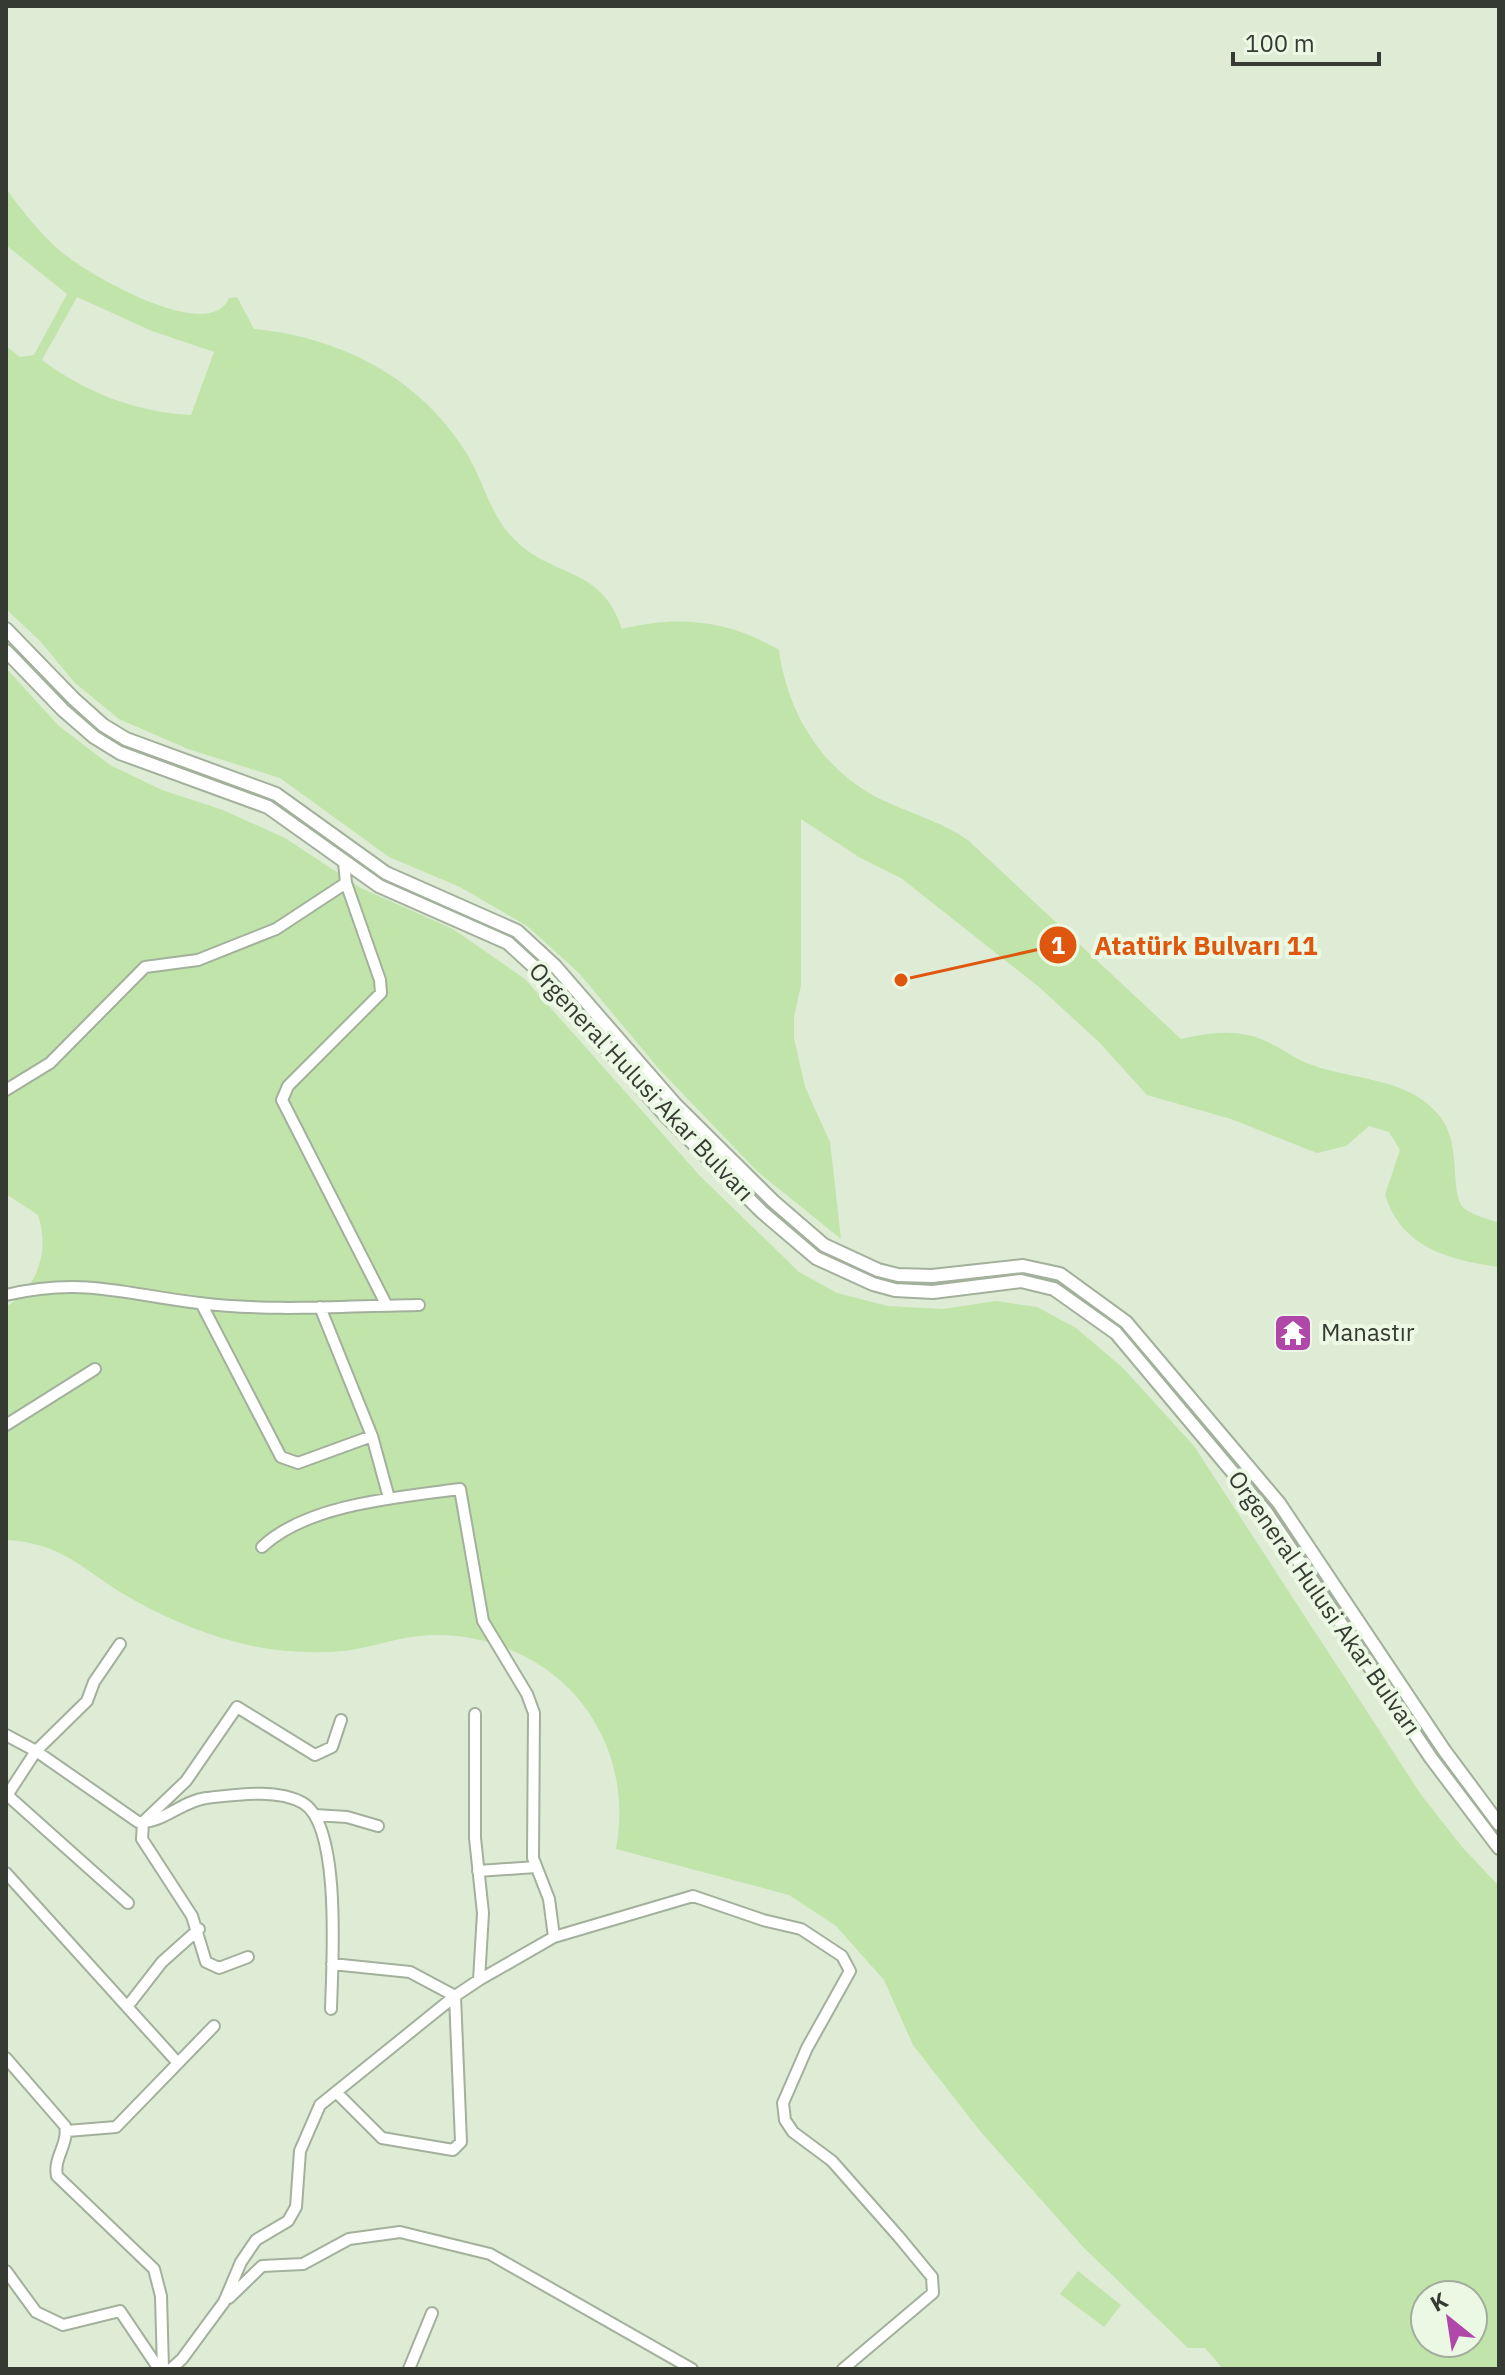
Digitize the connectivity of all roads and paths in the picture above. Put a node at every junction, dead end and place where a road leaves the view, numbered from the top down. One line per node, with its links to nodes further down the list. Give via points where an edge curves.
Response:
1 (6, 629): 24 (main road, Orgeneral Hulusi Akar Bulvarı, via 84,708 126,739 276,794 386,873 517,931 555,966 675,1104 824,1245 898,1275 1023,1266 1060,1274 1126,1322 1279,1503)
2 (6, 651): 3 (main road, Orgeneral Hulusi Akar Bulvarı, via 63,710 107,745 268,807)
3 (344, 862): 4 (street); 26 (main road, Orgeneral Hulusi Akar Bulvarı, via 379,886 508,943 544,976 664,1114 816,1258 895,1290 933,1292 1021,1281 1054,1289 1116,1333 1266,1512 1431,1758)
4 (346, 883): 5 (street, via 276,929 198,960 145,967 50,1063); 9 (street, via 381,993 288,1086 282,1100)
5 (6, 1090)
6 (6, 1295): 7 (street, via 47,1285 90,1285)
7 (201, 1303): 10 (street); 13 (street, via 281,1457 298,1463)
8 (419, 1305): 9 (street)
9 (387, 1306): 10 (street)
10 (320, 1307): 13 (street)
11 (95, 1369): 12 (street)
12 (6, 1425)
13 (372, 1436): 14 (street)
14 (389, 1498): 15 (street, via 299,1522); 27 (street, via 460,1489 483,1621 534,1713)
15 (262, 1547)
16 (120, 1644): 20 (street, via 87,1701)
17 (475, 1714): 28 (street)
18 (341, 1720): 23 (street, via 332,1747 315,1755 237,1707 186,1781)
19 (6, 1735): 20 (street)
20 (36, 1751): 21 (street); 23 (street)
21 (7, 1795): 30 (street)
22 (315, 1815): 23 (street, via 290,1797 241,1796 194,1801); 25 (street); 34 (street, via 330,1873)
23 (143, 1822): 31 (street, via 142,1839)
24 (1499, 1824)
25 (378, 1826)
26 (1499, 1848)
27 (536, 1867): 28 (street); 32 (street, via 549,1899)
28 (478, 1871): 35 (street, via 483,1913)
29 (6, 1873): 37 (street)
30 (128, 1903)
31 (199, 1929): 33 (street, via 211,1967); 37 (street, via 162,1962)
32 (554, 1937): 35 (street); 51 (street, via 693,1896 801,1929 842,1956 850,1971 783,2103 785,2120 832,2161 899,2237 932,2277 933,2293)
33 (248, 1957)
34 (332, 1964): 36 (street, via 410,1972); 38 (street)
35 (479, 1980): 36 (street)
36 (455, 1996): 42 (street); 42 (street, via 462,2136 458,2147 382,2138)
37 (127, 2007): 41 (street)
38 (331, 2009)
39 (214, 2026): 41 (street)
40 (6, 2058): 43 (street)
41 (178, 2063): 43 (street, via 116,2127)
42 (336, 2092): 45 (street, via 320,2105 300,2151 296,2207 288,2221 256,2240)
43 (67, 2131): 47 (street, via 57,2176 148,2259 159,2280)
44 (6, 2271): 47 (street, via 36,2312 63,2325 120,2311)
45 (224, 2302): 48 (street); 50 (street, via 262,2266 303,2264 349,2239 400,2232 490,2254)
46 (432, 2313): 49 (street)
47 (161, 2369)
48 (171, 2369)
49 (409, 2369)
50 (692, 2369)
51 (843, 2369)

